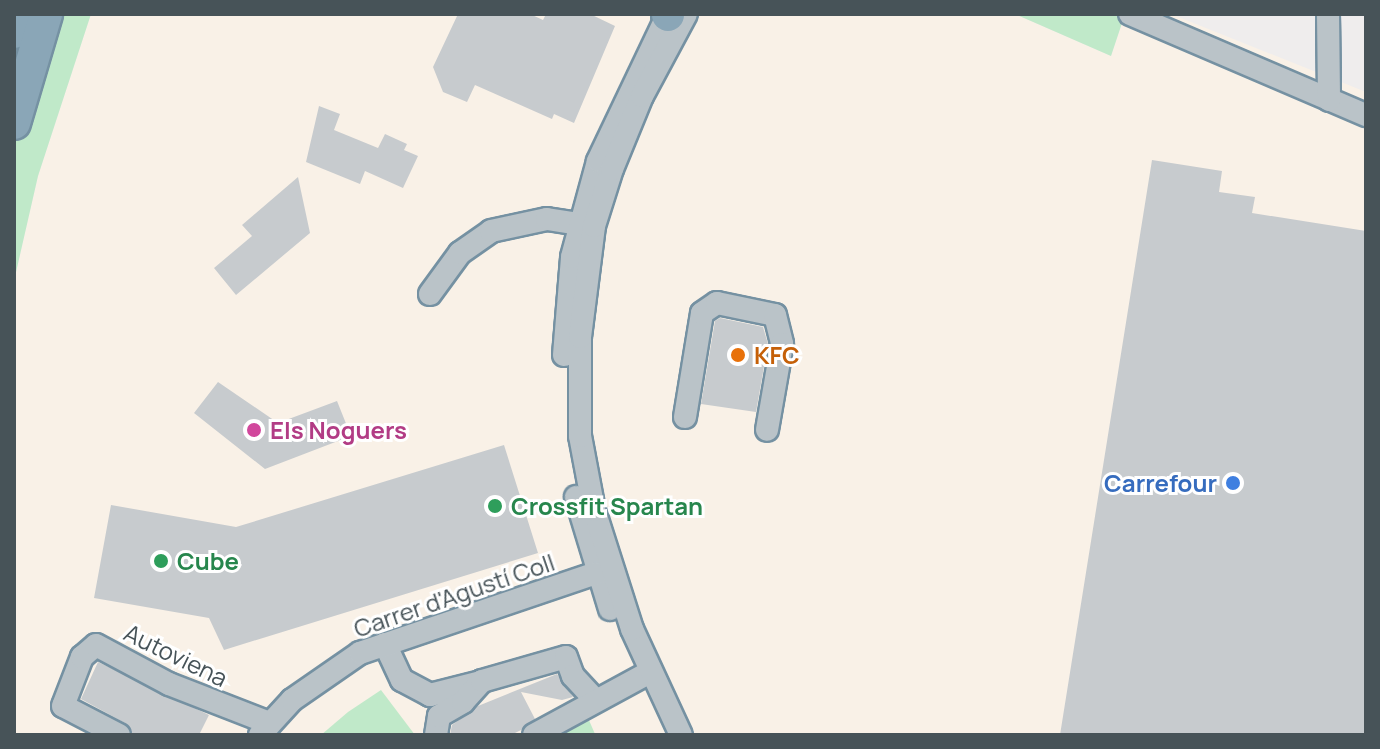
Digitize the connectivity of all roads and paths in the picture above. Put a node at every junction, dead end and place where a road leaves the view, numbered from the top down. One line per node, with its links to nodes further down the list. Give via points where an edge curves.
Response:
1 (20, 14): 6 (highway)
2 (46, 14): 9 (highway)
3 (672, 14): 10 (street, via 604,143)
4 (1130, 14): 7 (street)
5 (1328, 14): 7 (street)
6 (14, 32)
7 (1329, 100): 8 (street)
8 (1366, 115)
9 (14, 123)
10 (586, 225): 11 (street, via 547,219 491,231 460,253); 14 (street, via 566,305 565,421); 16 (street, via 580,436 609,564)
11 (430, 294)
12 (685, 417): 13 (street, via 702,313 717,303 775,315 782,344)
13 (767, 430)
14 (596, 573): 15 (street, Carrer d'Agustí Coll); 16 (street)
15 (385, 644): 17 (street, via 402,680 430,695); 19 (street, Carrer d'Agustí Coll, via 360,653)
16 (644, 675): 18 (street); 23 (street); 24 (street)
17 (482, 681): 18 (street, via 566,657 573,676); 21 (street, via 463,702 439,716)
18 (595, 700): 22 (street)
19 (265, 729): 20 (street, Autoviena, via 96,645 82,657 63,706)
20 (119, 735)
21 (436, 735)
22 (534, 735)
23 (664, 735)
24 (681, 735)

